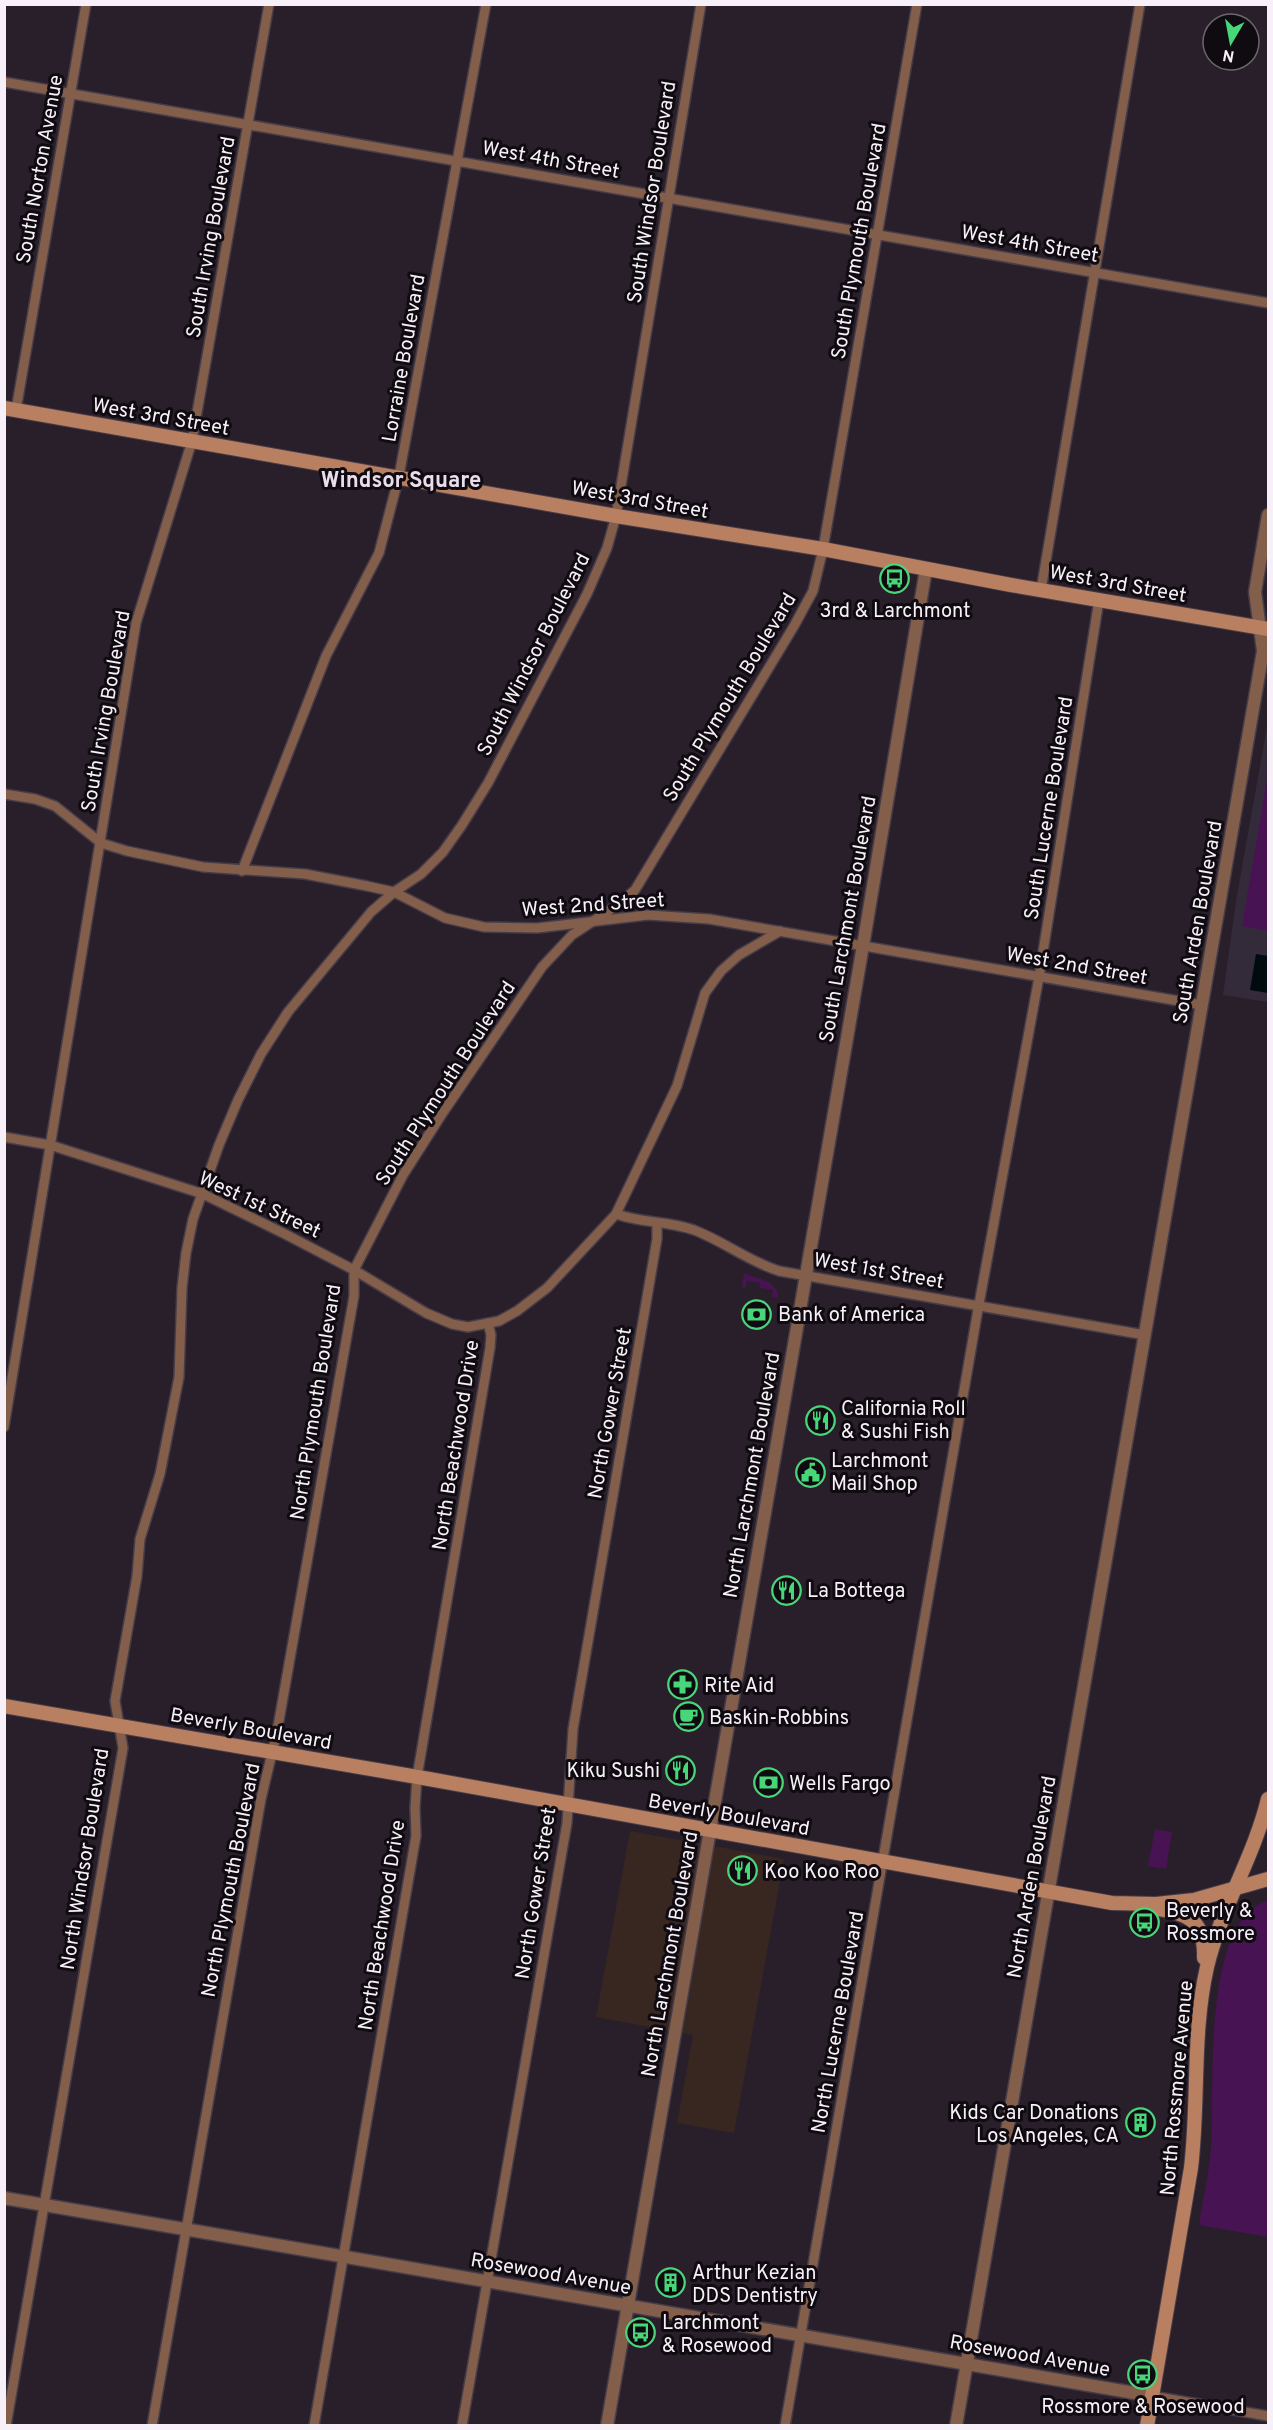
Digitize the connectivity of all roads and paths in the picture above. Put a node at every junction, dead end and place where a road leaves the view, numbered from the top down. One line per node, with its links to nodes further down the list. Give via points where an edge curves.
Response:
1 (86, 4): 8 (street, South Norton Avenue)
2 (269, 4): 9 (street, South Irving Boulevard)
3 (486, 4): 10 (street, Lorraine Boulevard)
4 (701, 4): 11 (street, South Windsor Boulevard)
5 (917, 4): 12 (street, South Plymouth Boulevard)
6 (1140, 4): 13 (street)
7 (4, 82): 8 (street, West 4th Street)
8 (71, 93): 9 (street, West 4th Street); 15 (street, South Norton Avenue)
9 (248, 124): 10 (street, West 4th Street); 16 (street, South Irving Boulevard)
10 (458, 161): 11 (street, West 4th Street); 17 (street, Lorraine Boulevard)
11 (668, 197): 12 (street, West 4th Street); 19 (street, South Windsor Boulevard)
12 (878, 235): 13 (street, West 4th Street); 20 (street, South Plymouth Boulevard)
13 (1094, 272): 14 (street, West 4th Street); 22 (street)
14 (1269, 303)
15 (10, 409): 16 (main road, West 3rd Street)
16 (192, 441): 17 (main road, West 3rd Street); 26 (street, South Irving Boulevard, via 136,623)
17 (399, 476): 19 (main road, West 3rd Street); 27 (street, Lorraine Boulevard, via 379,553 326,656)
18 (1269, 515): 24 (street, South Arden Boulevard, via 1255,592)
19 (616, 516): 20 (main road, West 3rd Street); 28 (street, South Windsor Boulevard, via 587,594 488,783 443,852 421,874)
20 (824, 549): 21 (main road, West 3rd Street); 29 (street, South Plymouth Boulevard, via 813,591 794,626 635,890)
21 (926, 569): 22 (main road, West 3rd Street); 31 (street, South Larchmont Boulevard)
22 (1041, 590): 23 (main road, West 3rd Street)
23 (1099, 600): 24 (main road, West 3rd Street); 32 (street, South Lucerne Boulevard)
24 (1264, 628): 33 (street, South Arden Boulevard)
25 (4, 794): 26 (street, West 2nd Street, via 55,806)
26 (101, 843): 27 (street, West 2nd Street, via 166,860); 35 (street, South Irving Boulevard)
27 (242, 871): 28 (street, West 2nd Street, via 305,874)
28 (394, 892): 29 (street, West 2nd Street, via 446,918 484,927 537,928); 36 (street, South Windsor Boulevard, via 371,912 288,1012 261,1054 219,1145)
29 (595, 921): 30 (street, West 2nd Street, via 648,915 709,919); 39 (street, South Plymouth Boulevard, via 572,935 542,967 403,1175)
30 (780, 931): 31 (street, West 2nd Street); 37 (street, West 1st Street, via 738,956 705,993 677,1086)
31 (863, 946): 32 (street, West 2nd Street); 40 (street, South Larchmont Boulevard)
32 (1039, 977): 33 (street, West 2nd Street); 41 (street, South Lucerne Boulevard)
33 (1202, 1005): 43 (street, South Arden Boulevard)
34 (4, 1137): 35 (street, West 1st Street)
35 (50, 1145): 36 (street, West 1st Street); 44 (street, South Irving Boulevard)
36 (203, 1194): 39 (street, West 1st Street); 46 (street, North Windsor Boulevard, via 186,1253 179,1377 172,1420 140,1539 115,1701)
37 (616, 1214): 38 (street, West 1st Street); 42 (street, West 1st Street, via 540,1294 500,1321)
38 (657, 1224): 40 (street, West 1st Street, via 692,1229 766,1267); 50 (street, North Gower Street, via 573,1729)
39 (354, 1270): 42 (street, West 1st Street, via 452,1324 468,1327); 47 (street, North Plymouth Boulevard, via 354,1296)
40 (806, 1276): 41 (street, West 1st Street); 52 (street, North Larchmont Boulevard)
41 (980, 1305): 43 (street, West 1st Street); 54 (street, North Lucerne Boulevard)
42 (488, 1323): 48 (street, North Beachwood Drive, via 490,1348)
43 (1145, 1335): 57 (street, North Arden Boulevard)
44 (4, 1427)
45 (4, 1706): 46 (main road, Beverly Boulevard)
46 (120, 1726): 47 (main road, Beverly Boulevard); 61 (street, North Windsor Boulevard, via 123,1748)
47 (273, 1752): 48 (main road, Beverly Boulevard); 62 (street, North Plymouth Boulevard, via 261,1799)
48 (417, 1777): 50 (main road, Beverly Boulevard); 63 (street, North Beachwood Drive, via 416,1836)
49 (1269, 1799): 51 (main road, North Rossmore Avenue)
50 (569, 1804): 52 (main road, Beverly Boulevard); 64 (street, North Gower Street)
51 (1264, 1817): 53 (main road); 56 (main road, North Rossmore Avenue)
52 (710, 1830): 54 (main road, Beverly Boulevard); 65 (street, North Larchmont Boulevard)
53 (1269, 1840)
54 (883, 1862): 57 (main road, Beverly Boulevard); 66 (street, North Lucerne Boulevard)
55 (1269, 1879): 56 (main road, Beverly Boulevard)
56 (1234, 1889): 58 (main road, Beverly Boulevard, via 1176,1903); 59 (main road, North Rossmore Avenue, via 1216,1934)
57 (1049, 1891): 58 (main road, Beverly Boulevard); 67 (street, North Arden Boulevard)
58 (1112, 1903): 59 (main road, via 1174,1912 1193,1921 1203,1939)
59 (1203, 1986): 68 (main road, North Rossmore Avenue, via 1196,2043 1191,2168)
60 (4, 2198): 61 (street, Rosewood Avenue)
61 (44, 2205): 62 (street, Rosewood Avenue); 70 (street, North Windsor Boulevard)
62 (186, 2229): 63 (street, Rosewood Avenue); 71 (street, North Plymouth Boulevard)
63 (343, 2257): 64 (street, Rosewood Avenue); 72 (street, North Beachwood Drive)
64 (487, 2281): 65 (street, Rosewood Avenue); 73 (street, North Gower Street)
65 (628, 2306): 66 (street, Rosewood Avenue); 74 (street, North Larchmont Boulevard)
66 (800, 2336): 67 (street, Rosewood Avenue); 75 (street, North Lucerne Boulevard)
67 (967, 2364): 68 (street, Rosewood Avenue); 76 (street, North Arden Boulevard)
68 (1152, 2396): 69 (street, Rosewood Avenue); 77 (main road, North Rossmore Avenue)
69 (1269, 2416)
70 (6, 2426)
71 (152, 2426)
72 (314, 2426)
73 (462, 2426)
74 (607, 2426)
75 (784, 2426)
76 (956, 2426)
77 (1147, 2426)

